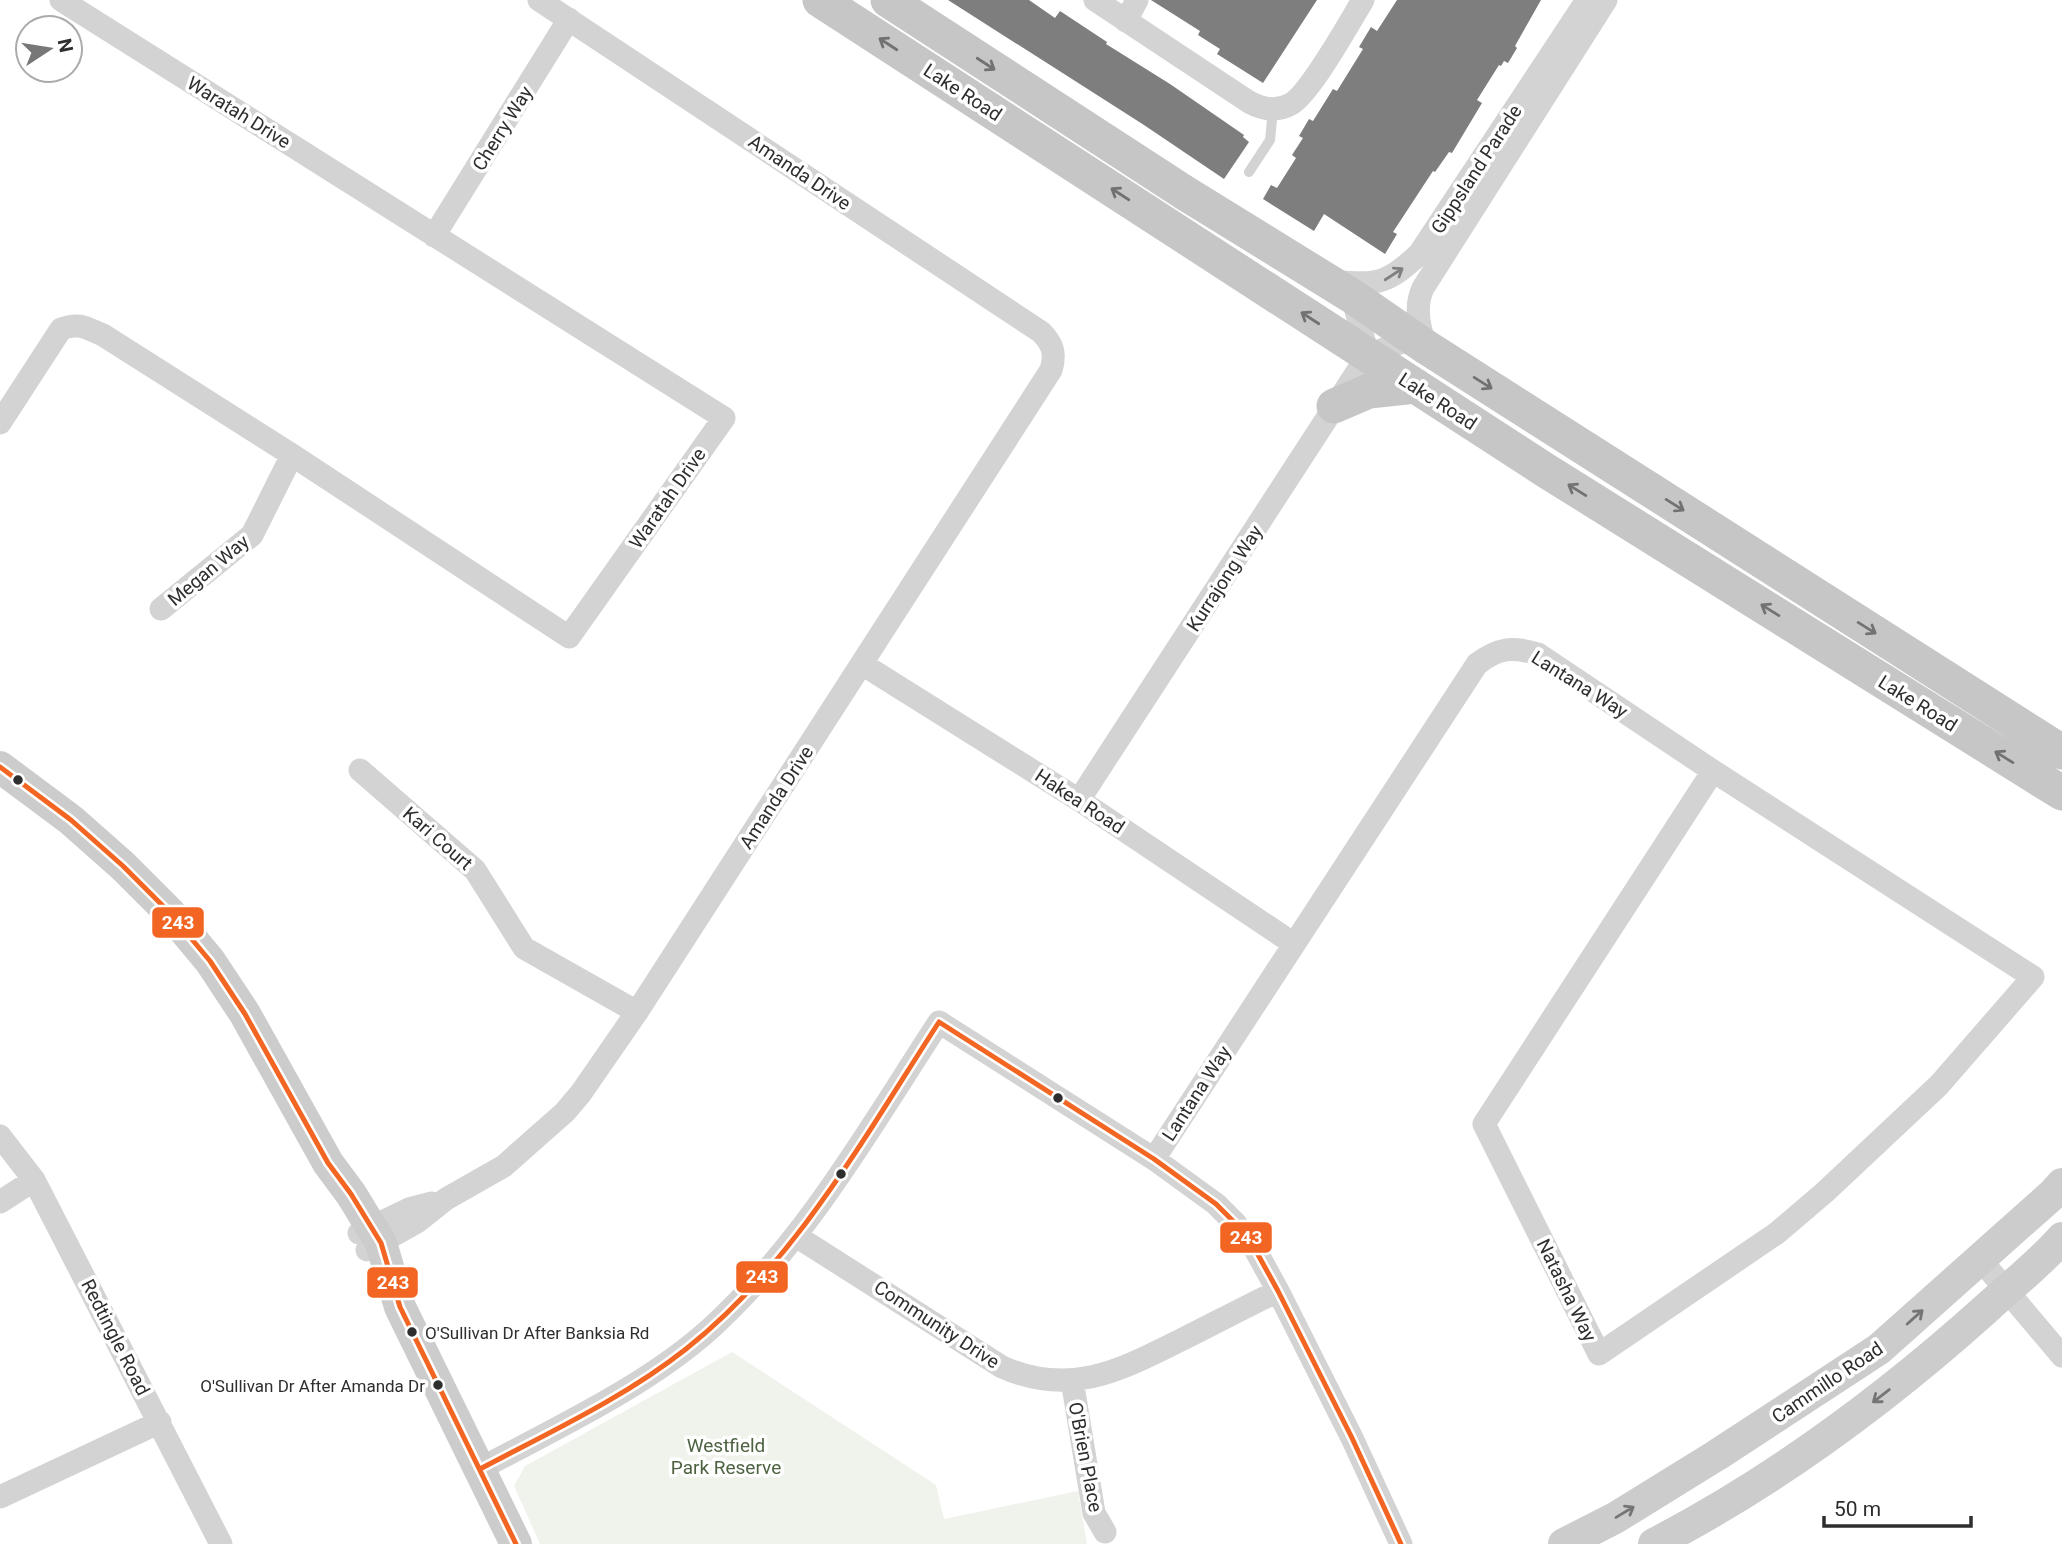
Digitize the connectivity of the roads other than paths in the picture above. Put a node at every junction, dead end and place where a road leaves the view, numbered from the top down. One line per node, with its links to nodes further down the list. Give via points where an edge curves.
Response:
1 (61, 0): 14 (street, Waratah Drive)
2 (539, 0): 10 (street, Amanda Drive)
3 (820, 0): 17 (main road, Lake Road, one-way to 3)
4 (887, 0): 15 (main road, Lake Road, one-way to 15)
5 (1094, 0): 11 (street)
6 (1137, 0): 11 (street)
7 (1363, 0): 12 (street, via 1305,90 1289,105)
8 (1587, 0): 15 (street, Gippsland Parade, one-way to 8, via 1379,282 1419,254)
9 (1606, 0): 16 (street, Gippsland Parade, via 1423,288)
10 (569, 19): 14 (street, Cherry Way); 23 (street, Amanda Drive, via 1063,348)
11 (1126, 21): 12 (street, via 1249,102)
12 (1273, 109): 13 (lane, via 1270,140)
13 (1249, 172)
14 (435, 236): 21 (street, Waratah Drive, via 724,418 569,636)
15 (1340, 289): 16 (main road, Lake Road); 17 (street)
16 (1419, 342): 17 (street); 24 (main road, Lake Road, one-way to 24)
17 (1368, 355): 18 (main road, Lake Road); 19 (street, Kurrajong Way)
18 (1416, 386): 19 (main road, via 1369,391); 28 (main road, Lake Road, one-way to 18)
19 (1334, 406): 29 (street, Kurrajong Way)
20 (0, 424): 21 (street, Waratah Drive, via 61,329 74,324 103,335)
21 (292, 455): 22 (street, Megan Way, via 252,535)
22 (162, 609)
23 (862, 664): 29 (street, Hakea Road); 32 (street, Amanda Drive)
24 (2062, 752)
25 (0, 767): 39 (main road, via 123,866 210,961 246,1014 328,1163 337,1199)
26 (360, 770): 32 (street, Kari Court, via 475,870 524,947)
27 (1713, 771): 30 (street, Lantana Way, via 1538,654 1520,649 1489,655 1477,664); 31 (street, Lantana Way); 31 (street, Natasha Way, via 1484,1124 1599,1354 1767,1240 1825,1192 1939,1085)
28 (2062, 793)
29 (1079, 800): 30 (street, Hakea Road)
30 (1294, 943): 34 (street, Lantana Way)
31 (2033, 977)
32 (637, 1012): 39 (street, Amanda Drive, via 582,1093 504,1166 446,1199 409,1209)
33 (0, 1136): 35 (street, Redtingle Road)
34 (1154, 1159): 38 (street, via 939,1022); 43 (street, via 1236,1224)
35 (34, 1180): 37 (street); 46 (street, Redtingle Road)
36 (2062, 1184): 41 (main road, Cammillo Road)
37 (0, 1202)
38 (796, 1236): 45 (street, Community Drive, via 1002,1367 1039,1379); 47 (street, via 718,1321 662,1366)
39 (370, 1238): 47 (main road, via 381,1287 400,1307)
40 (2062, 1238): 42 (main road, Cammillo Road)
41 (1980, 1259): 42 (street); 53 (main road, Cammillo Road, one-way to 41, via 1706,1462 1880,1349)
42 (2006, 1290): 44 (street); 54 (main road, Cammillo Road, one-way to 54, via 1861,1412 1768,1477)
43 (1278, 1291): 45 (street, Community Drive, via 1129,1367); 52 (street)
44 (2062, 1356)
45 (1072, 1380): 49 (street, O'Brien Place, via 1094,1513)
46 (160, 1422): 48 (street); 50 (street, Redtingle Road)
47 (480, 1469): 51 (main road)
48 (0, 1497)
49 (1105, 1532)
50 (221, 1544)
51 (516, 1544)
52 (1401, 1544)
53 (1564, 1544)
54 (1654, 1544)

